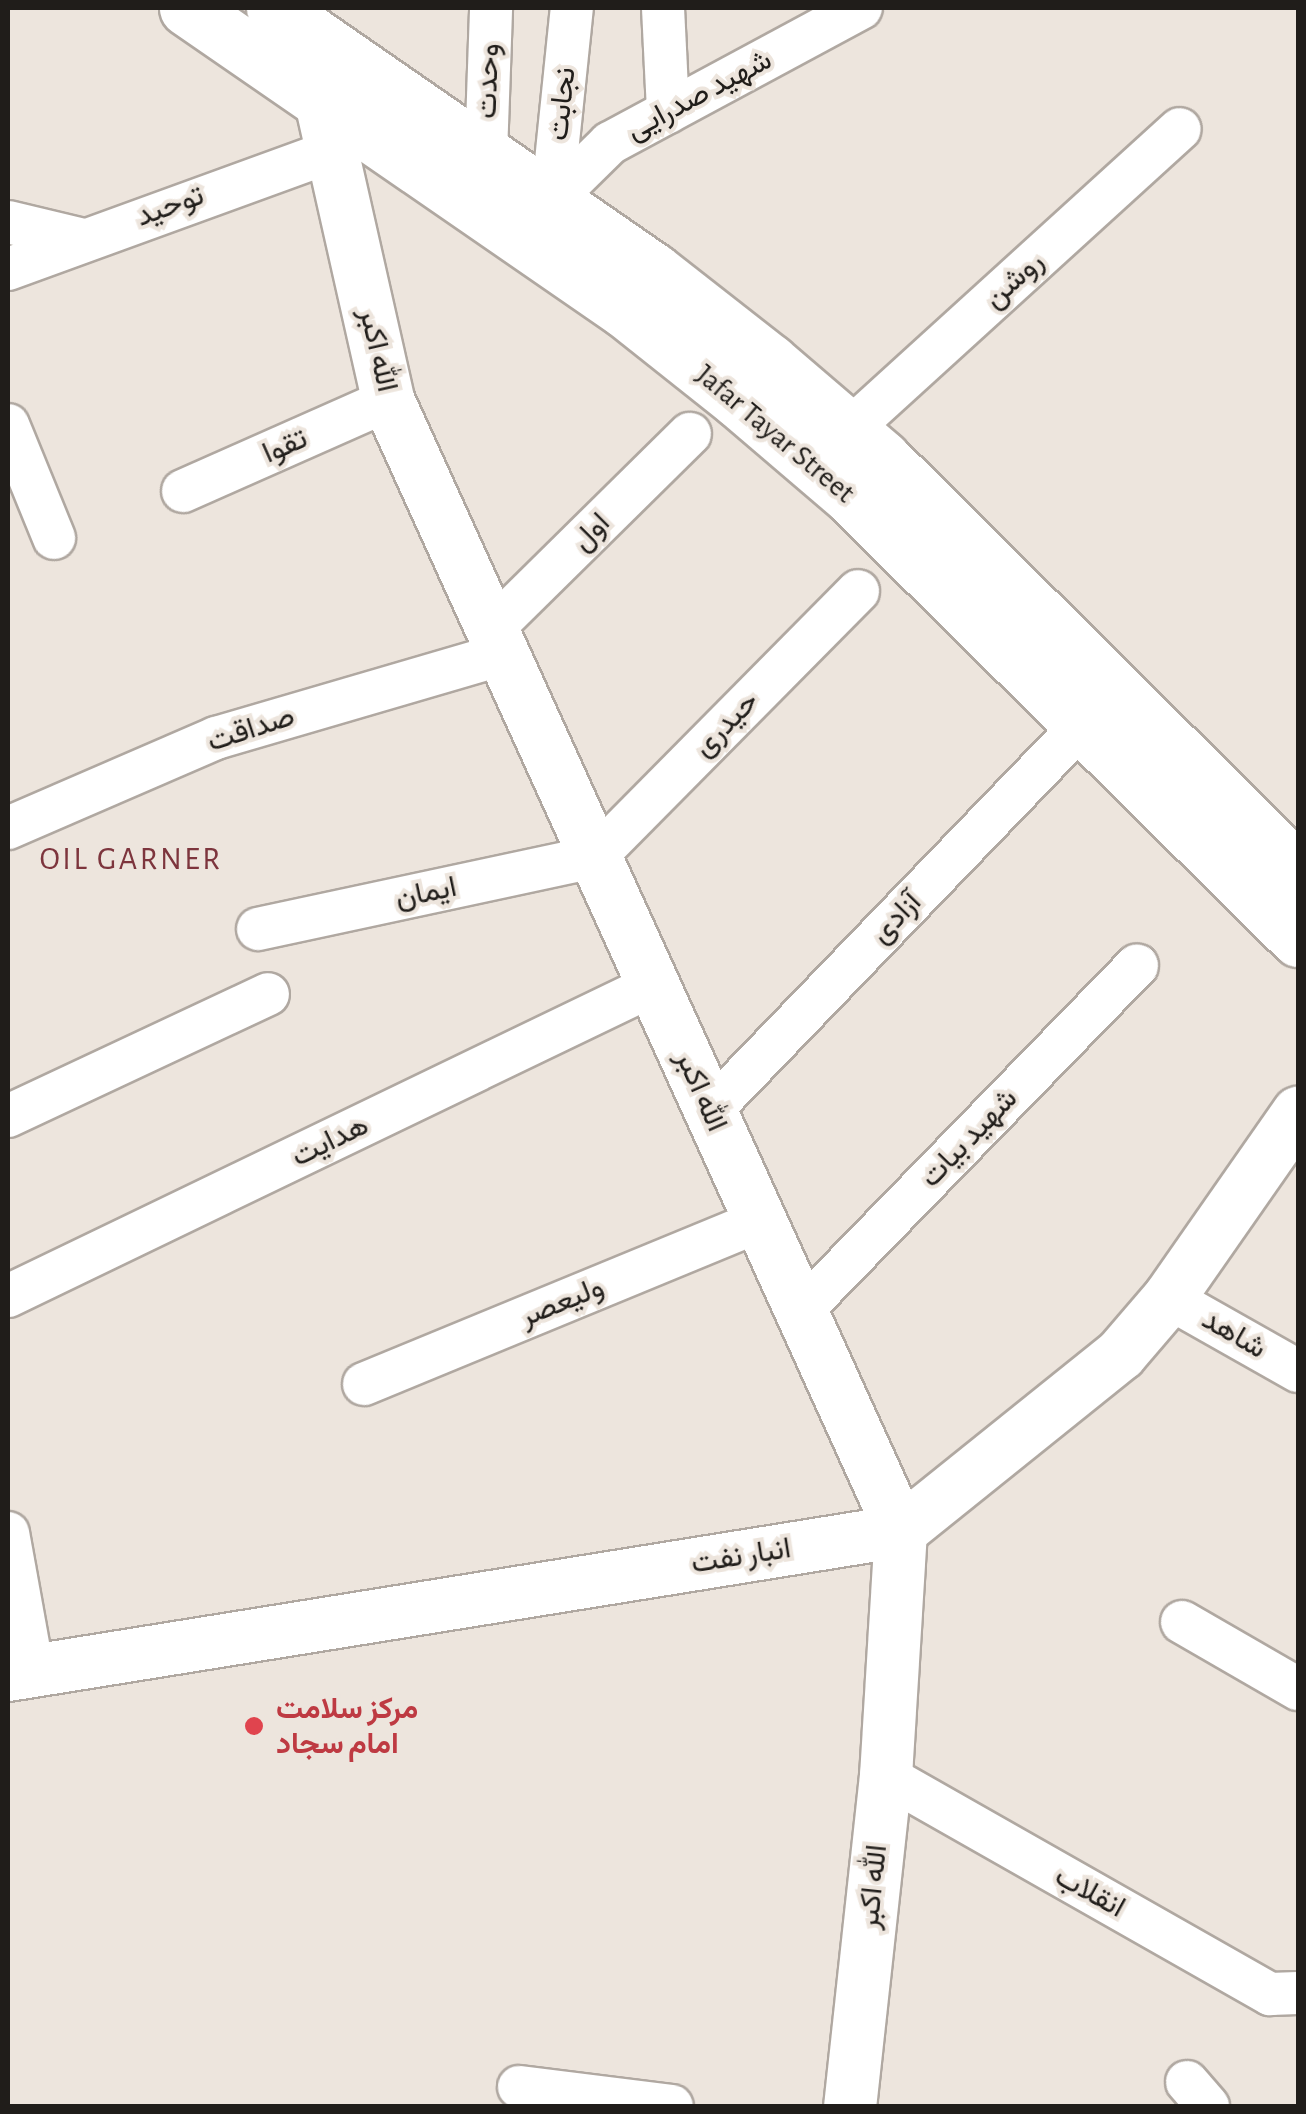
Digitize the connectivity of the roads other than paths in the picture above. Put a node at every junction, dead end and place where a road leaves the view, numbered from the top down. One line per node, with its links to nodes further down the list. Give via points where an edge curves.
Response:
1 (187, 8): 9 (main road, Jafar Tayar Street)
2 (274, 8): 7 (main road, Jafar Tayar Street)
3 (491, 8): 11 (street, وحدت)
4 (572, 8): 12 (street, نجابت)
5 (663, 8): 8 (street)
6 (860, 8): 8 (street, شهید صدرایی)
7 (315, 23): 11 (main road, Jafar Tayar Street)
8 (668, 112): 12 (street, شهید صدرایی, via 610,143)
9 (328, 128): 14 (street, توحید); 16 (street, الله اکبر); 24 (main road, Jafar Tayar Street, via 625,310 848,494)
10 (1180, 129): 18 (street, روشن)
11 (486, 154): 12 (main road, Jafar Tayar Street)
12 (552, 200): 18 (main road, Jafar Tayar Street, via 654,271)
13 (8, 222): 14 (street)
14 (79, 239): 15 (street, توحید)
15 (8, 269)
16 (388, 400): 20 (street, تقوا); 23 (street, الله اکبر)
17 (8, 425): 21 (street)
18 (849, 430): 27 (main road, Jafar Tayar Street)
19 (690, 434): 23 (street, اول)
20 (182, 491)
21 (54, 538)
22 (858, 591): 26 (street, حیدری)
23 (498, 642): 25 (street, صداقت, via 216,738); 26 (street, الله اکبر)
24 (1082, 725): 29 (main road, Jafar Tayar Street); 33 (street, آزادی)
25 (8, 828)
26 (595, 857): 28 (street, ایمان); 31 (street, الله اکبر)
27 (1298, 871)
28 (258, 929)
29 (1298, 940)
30 (1137, 965): 39 (street, شهید بیات)
31 (653, 985): 33 (street, الله اکبر); 37 (street, هدایت)
32 (268, 994): 35 (street)
33 (710, 1110): 36 (street, الله اکبر)
34 (1298, 1113): 38 (street, انبار نفت)
35 (8, 1116)
36 (760, 1220): 39 (street, الله اکبر); 41 (street, ولیعصر)
37 (8, 1296)
38 (1169, 1298): 40 (street, شاهد); 42 (street, انبار نفت, via 1121,1354)
39 (801, 1311): 42 (street, الله اکبر)
40 (1298, 1371)
41 (364, 1384)
42 (900, 1531): 45 (street, انبار نفت); 47 (street, الله اکبر)
43 (8, 1533): 45 (street)
44 (1182, 1622): 46 (street)
45 (20, 1671)
46 (1298, 1689)
47 (886, 1776): 48 (street, انقلاب, via 1270,1994); 51 (street, الله اکبر)
48 (1298, 1993)
49 (519, 2088): 50 (street)
50 (672, 2106)
51 (850, 2106)

